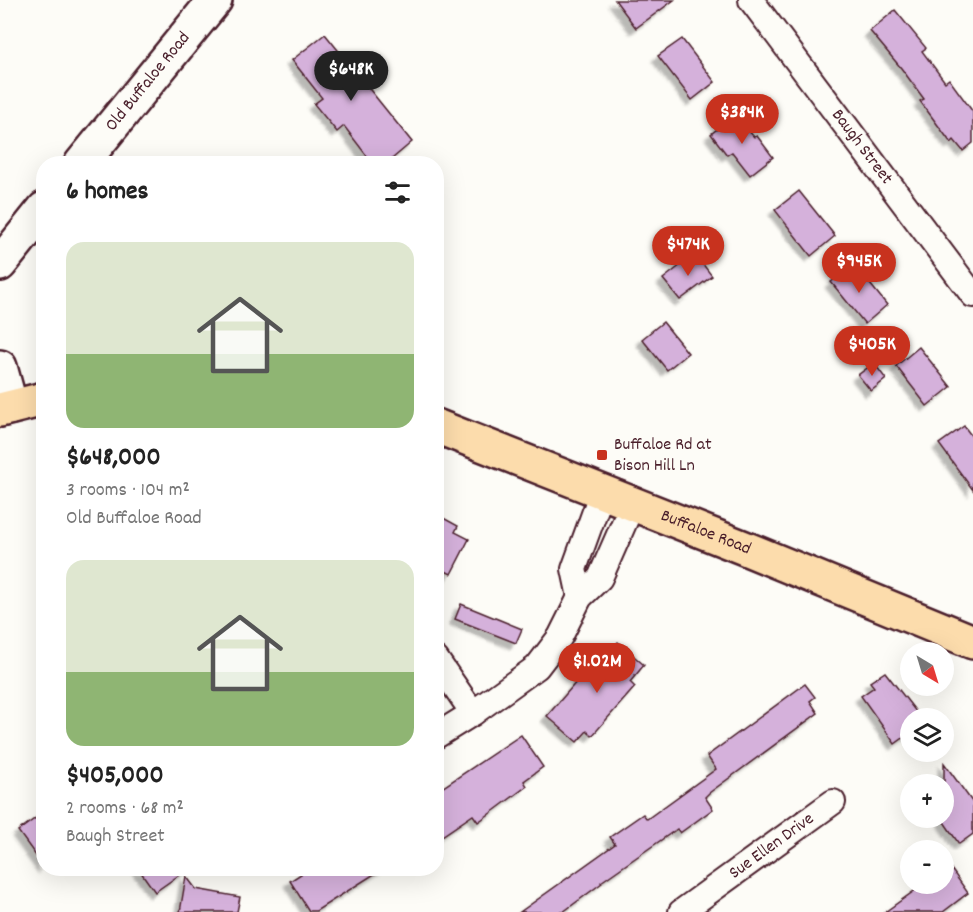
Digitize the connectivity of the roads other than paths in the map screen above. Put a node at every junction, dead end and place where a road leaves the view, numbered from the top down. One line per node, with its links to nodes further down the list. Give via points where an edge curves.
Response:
1 (215, 0): 3 (street, Old Buffaloe Road)
2 (751, 0): 6 (street, Baugh Street)
3 (88, 156)
4 (36, 219): 5 (street)
5 (0, 264)
6 (973, 295)
7 (0, 367): 9 (street)
8 (36, 401): 9 (main road)
9 (5, 408)
10 (444, 429): 11 (main road, Buffaloe Road)
11 (602, 492): 12 (main road, Buffaloe Road); 13 (street, via 574,569)
12 (632, 505): 13 (street, via 600,578); 14 (main road, Buffaloe Road)
13 (580, 597): 16 (street, via 560,637 537,667)
14 (973, 642)
15 (444, 671): 16 (street)
16 (473, 713): 17 (street)
17 (444, 731)
18 (834, 802): 19 (street, Sue Ellen Drive)
19 (708, 904): 20 (street, Sue Ellen Drive)
20 (681, 912)

